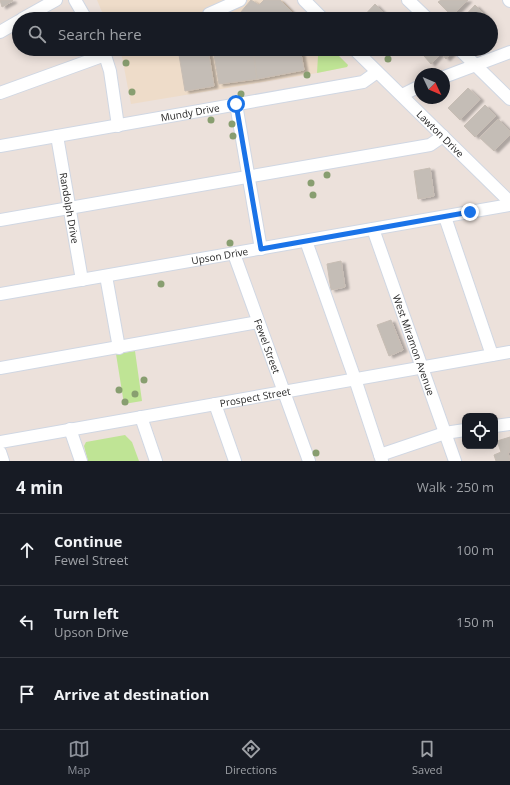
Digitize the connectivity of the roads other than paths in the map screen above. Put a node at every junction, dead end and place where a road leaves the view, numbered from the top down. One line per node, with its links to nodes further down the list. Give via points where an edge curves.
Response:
1 (56, 0): 6 (street)
2 (75, 0): 7 (street)
3 (240, 0): 8 (street)
4 (304, 0): 9 (street)
5 (408, 0): 10 (street)
6 (35, 12)
7 (82, 12)
8 (214, 12)
9 (316, 12)
10 (421, 12)
11 (12, 25): 12 (street)
12 (0, 32)
13 (510, 52): 18 (street)
14 (94, 56): 22 (street)
15 (105, 56): 26 (street, via 110,70)
16 (361, 56): 19 (street, Lawton Drive)
17 (466, 56): 18 (street)
18 (475, 65): 20 (street); 24 (street)
19 (377, 72): 23 (street, Lawton Drive); 25 (street, Mundy Drive, via 363,82)
20 (450, 75)
21 (414, 89): 23 (street)
22 (0, 93)
23 (402, 96): 28 (street, Lawton Drive)
24 (510, 100)
25 (236, 104): 26 (street, Mundy Drive); 30 (street)
26 (118, 126): 27 (street, Mundy Drive)
27 (57, 136): 29 (street, Mundy Drive); 33 (street, Randolph Drive)
28 (442, 136): 30 (street, via 430,146); 31 (street, Lawton Drive)
29 (0, 146)
30 (249, 176): 33 (street); 38 (street)
31 (510, 202)
32 (510, 205): 34 (street, Upson Drive)
33 (69, 208): 35 (street); 41 (street, Randolph Drive)
34 (445, 217): 36 (street, Upson Drive); 46 (street)
35 (0, 220)
36 (373, 230): 37 (street, Upson Drive); 48 (street, West Miramon Avenue)
37 (306, 241): 38 (street, Upson Drive); 49 (street)
38 (261, 249): 39 (street, Upson Drive)
39 (234, 254): 40 (street, Upson Drive); 43 (street, Fewel Street)
40 (106, 276): 41 (street, Upson Drive); 44 (street)
41 (82, 280): 42 (street, Upson Drive)
42 (0, 294)
43 (258, 322): 44 (street); 50 (street, Fewel Street)
44 (119, 348): 47 (street)
45 (510, 352): 46 (street, Prospect Street)
46 (492, 356): 48 (street, Prospect Street)
47 (0, 368)
48 (422, 368): 49 (street, Prospect Street); 57 (street, West Miramon Avenue)
49 (355, 379): 50 (street, Prospect Street); 60 (street)
50 (284, 392): 51 (street, Prospect Street); 65 (street, Fewel Street)
51 (215, 404): 52 (street, Prospect Street); 64 (street)
52 (141, 417): 55 (street, Prospect Street); 63 (street)
53 (510, 424): 54 (street)
54 (498, 426)
55 (70, 429): 58 (street, Prospect Street); 62 (street)
56 (462, 431): 57 (street)
57 (445, 434): 60 (street); 66 (street, West Miramon Avenue)
58 (0, 442)
59 (0, 452): 61 (street)
60 (381, 458)
61 (3, 461)
62 (81, 461)
63 (156, 461)
64 (235, 461)
65 (309, 461)
66 (455, 461)

